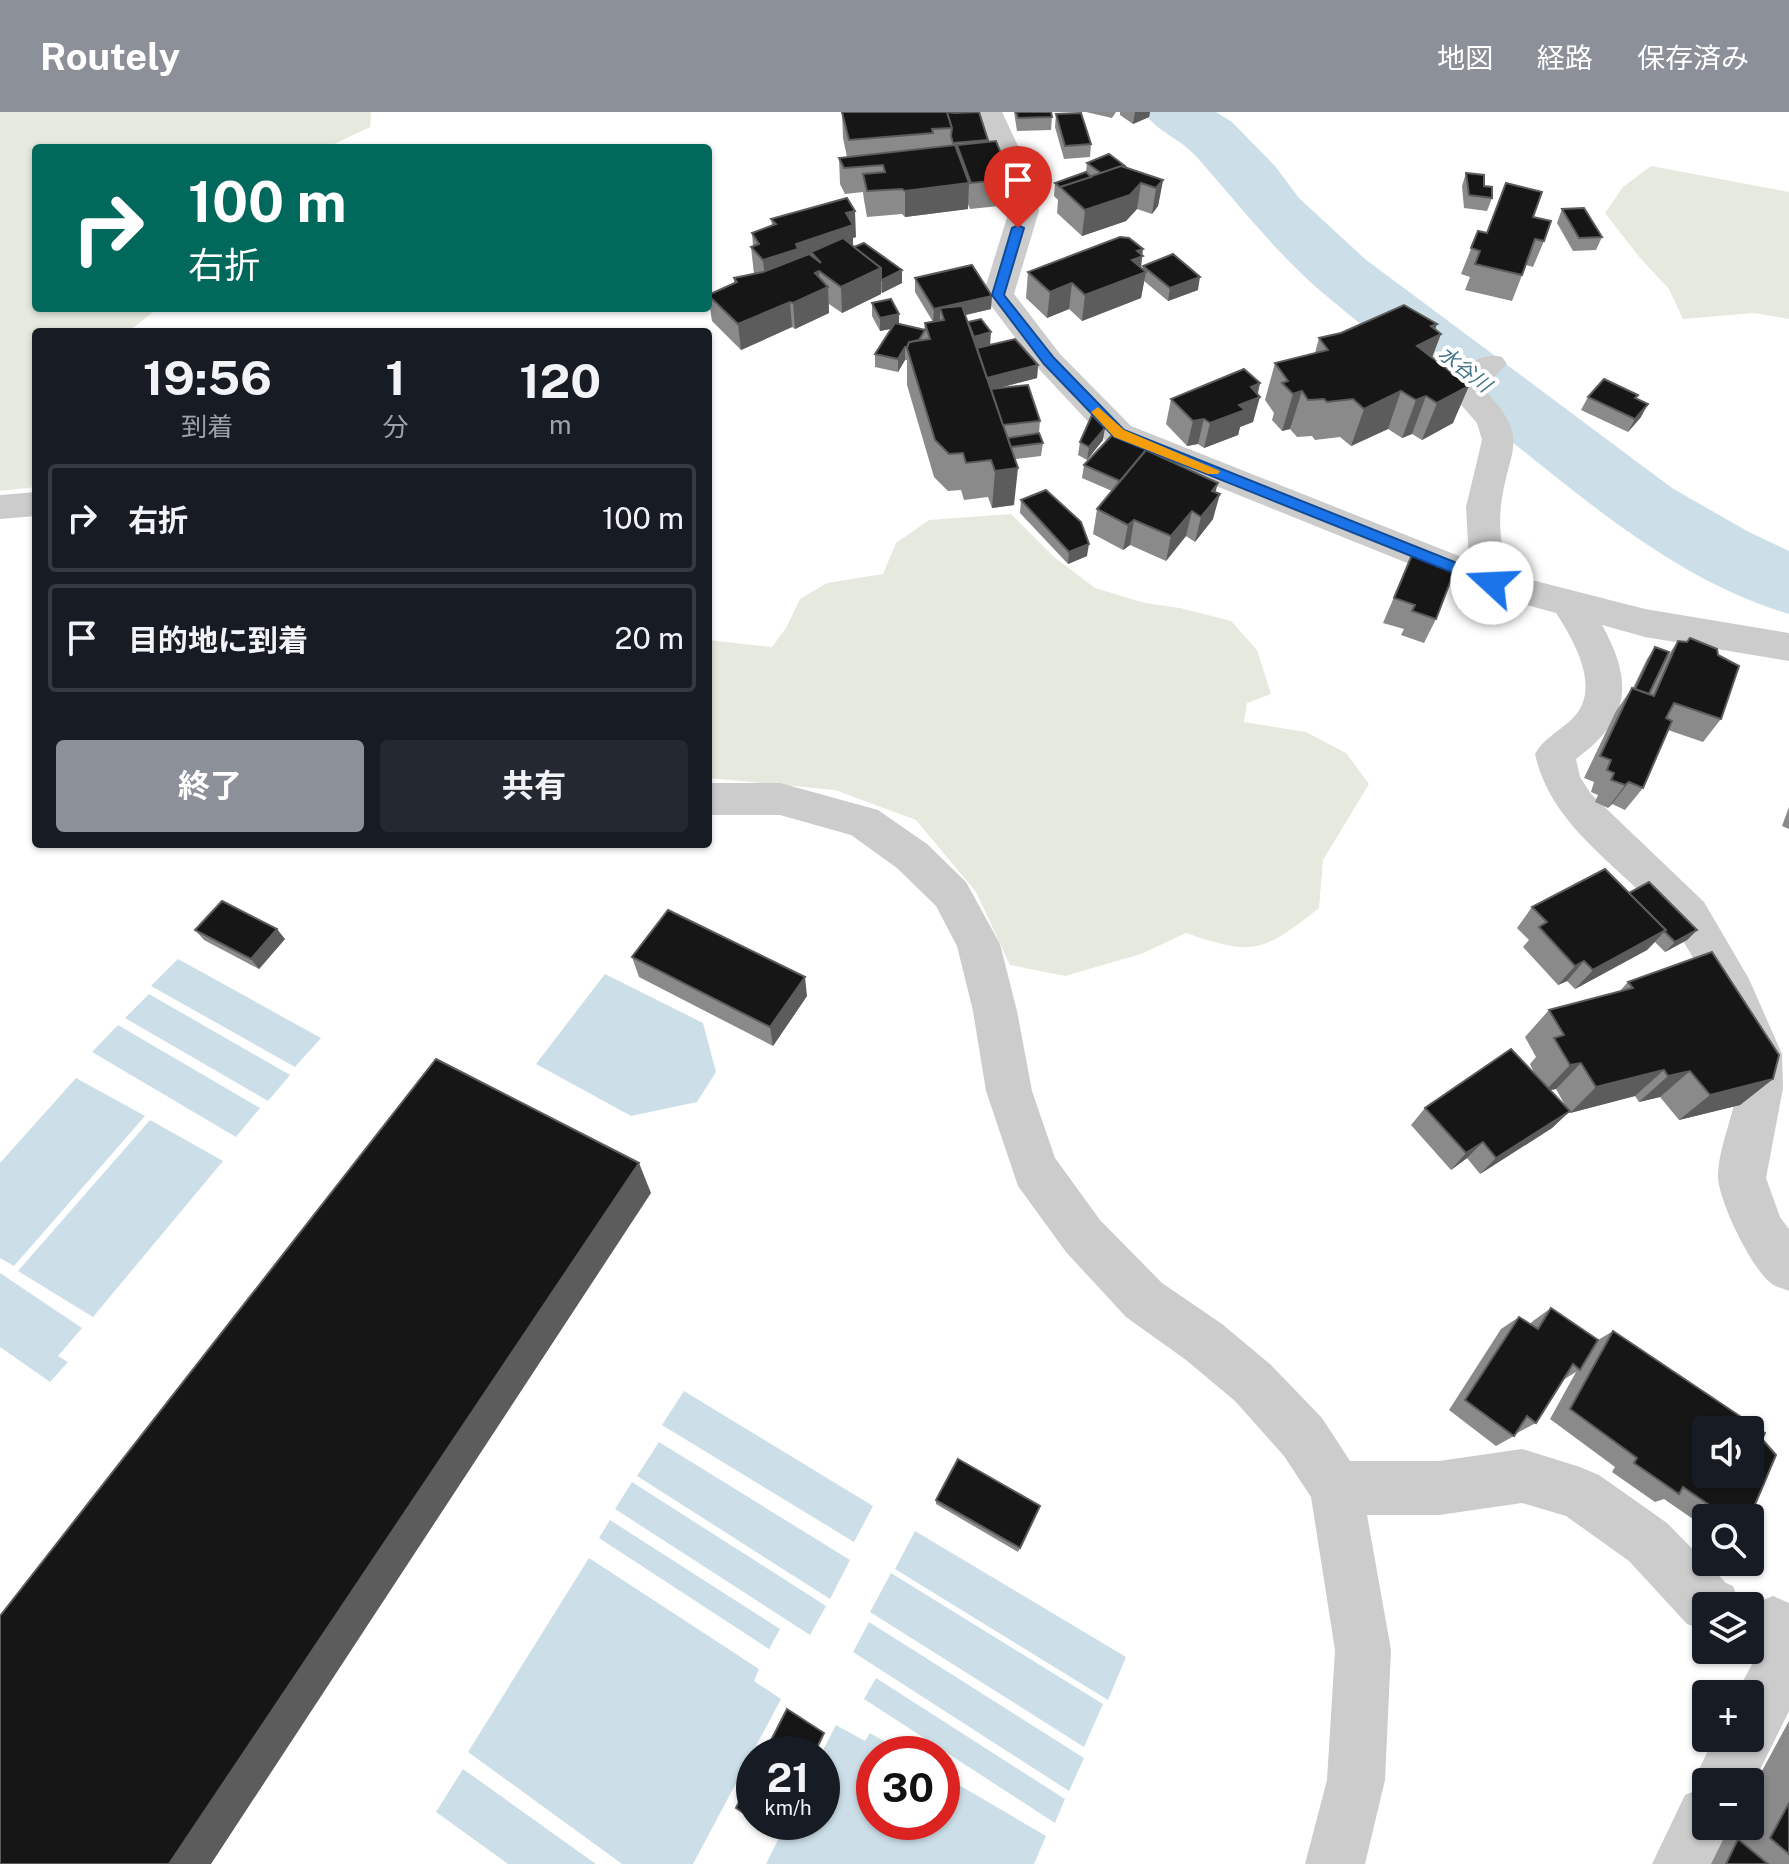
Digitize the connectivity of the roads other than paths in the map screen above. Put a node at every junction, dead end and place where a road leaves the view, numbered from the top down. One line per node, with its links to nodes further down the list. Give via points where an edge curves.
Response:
1 (988, 112): 5 (street, via 1013,165 1024,211 995,317 1049,361 1119,434)
2 (1479, 374): 5 (street, via 1467,391 1496,422 1499,441 1483,524)
3 (32, 504): 4 (street)
4 (0, 507)
5 (1492, 583): 6 (street)
6 (1570, 605): 7 (street); 9 (street, via 1602,668 1604,697 1597,717 1555,754 1561,780 1577,805 1689,915 1733,993 1759,1054 1760,1077 1742,1178 1760,1231)
7 (1789, 647)
8 (712, 799): 10 (street, via 780,799 864,822 912,856 951,894 978,944 1009,1091 1035,1170 1083,1236 1144,1300 1253,1383 1303,1437)
9 (1789, 1267)
10 (1336, 1488): 11 (street, via 1439,1488 1522,1476 1580,1494 1648,1542); 15 (street, via 1363,1650 1356,1780)
11 (1696, 1592)
12 (1771, 1616): 13 (street, via 1786,1657)
13 (1764, 1700)
14 (1694, 1840): 16 (street)
15 (1335, 1864)
16 (1682, 1864)

